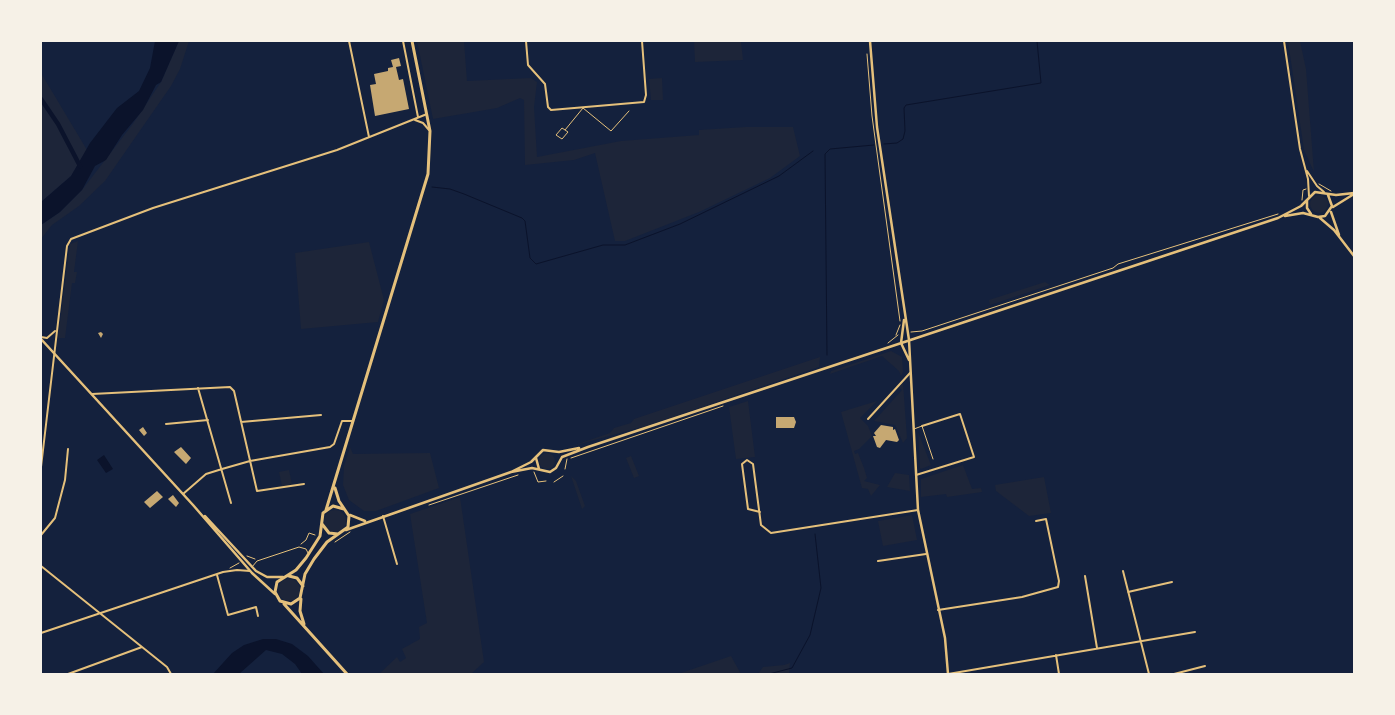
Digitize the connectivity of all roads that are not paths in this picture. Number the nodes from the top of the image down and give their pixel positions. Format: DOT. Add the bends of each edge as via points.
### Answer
graph roads {
  1 [pos="349,41"];
  2 [pos="402,41"];
  3 [pos="412,41"];
  4 [pos="526,41"];
  5 [pos="642,41"];
  6 [pos="870,41"];
  7 [pos="1284,41"];
  8 [pos="583,108"];
  9 [pos="629,111"];
  10 [pos="427,114"];
  11 [pos="418,118"];
  12 [pos="413,120"];
  13 [pos="565,130"];
  14 [pos="430,131"];
  15 [pos="369,138"];
  16 [pos="1304,166"];
  17 [pos="1326,193"];
  18 [pos="1354,193"];
  19 [pos="1308,198"];
  20 [pos="1332,209"];
  21 [pos="1311,215"];
  22 [pos="1318,217"];
  23 [pos="1278,218"];
  24 [pos="1341,239"];
  25 [pos="1354,256"];
  26 [pos="905,318"];
  27 [pos="56,329"];
  28 [pos="41,338"];
  29 [pos="909,340"];
  30 [pos="901,342"];
  31 [pos="53,352"];
  32 [pos="909,363"];
  33 [pos="910,372"];
  34 [pos="198,388"];
  35 [pos="91,394"];
  36 [pos="321,415"];
  37 [pos="208,420"];
  38 [pos="868,420"];
  39 [pos="352,421"];
  40 [pos="241,422"];
  41 [pos="166,424"];
  42 [pos="922,426"];
  43 [pos="914,429"];
  44 [pos="588,446"];
  45 [pos="68,449"];
  46 [pos="552,450"];
  47 [pos="536,457"];
  48 [pos="933,459"];
  49 [pos="250,461"];
  50 [pos="558,463"];
  51 [pos="41,467"];
  52 [pos="222,469"];
  53 [pos="539,470"];
  54 [pos="512,472"];
  55 [pos="916,475"];
  56 [pos="304,484"];
  57 [pos="335,484"];
  58 [pos="183,494"];
  59 [pos="231,503"];
  60 [pos="193,505"];
  61 [pos="344,509"];
  62 [pos="326,510"];
  63 [pos="918,510"];
  64 [pos="760,512"];
  65 [pos="348,513"];
  66 [pos="383,516"];
  67 [pos="321,521"];
  68 [pos="369,521"];
  69 [pos="1036,521"];
  70 [pos="346,530"];
  71 [pos="340,534"];
  72 [pos="41,535"];
  73 [pos="926,554"];
  74 [pos="308,556"];
  75 [pos="878,561"];
  76 [pos="397,564"];
  77 [pos="41,566"];
  78 [pos="252,567"];
  79 [pos="250,571"];
  80 [pos="1123,571"];
  81 [pos="216,574"];
  82 [pos="284,576"];
  83 [pos="1085,576"];
  84 [pos="1172,582"];
  85 [pos="303,589"];
  86 [pos="1128,592"];
  87 [pos="276,595"];
  88 [pos="302,595"];
  89 [pos="283,602"];
  90 [pos="938,610"];
  91 [pos="100,612"];
  92 [pos="258,616"];
  93 [pos="304,625"];
  94 [pos="1194,632"];
  95 [pos="41,633"];
  96 [pos="1140,640"];
  97 [pos="142,647"];
  98 [pos="1097,648"];
  99 [pos="1056,655"];
  100 [pos="1205,666"];
  101 [pos="68,674"];
  102 [pos="171,674"];
  103 [pos="347,674"];
  104 [pos="948,674"];
  105 [pos="1058,674"];
  106 [pos="1149,674"];
  107 [pos="1174,674"];
  1 -- 15 [label="street"];
  2 -- 11 [label="street"];
  3 -- 10 [label="main road"];
  4 -- 8 [label="street" via="528,65 545,84 548,108"];
  5 -- 8 [label="street" via="646,100"];
  6 -- 26 [label="street" via="877,127"];
  7 -- 16 [label="street"];
  8 -- 9 [label="lane" via="611,131"];
  8 -- 13 [label="lane"];
  10 -- 11 [label="street"];
  10 -- 14 [label="main road"];
  11 -- 12 [label="street"];
  12 -- 14 [label="street" via="423,123"];
  12 -- 15 [label="street"];
  13 -- 13 [label="lane" via="562,128 556,135 562,139 568,132"];
  14 -- 39 [label="main road" via="424,188"];
  15 -- 27 [label="street" via="76,236 67,246"];
  16 -- 17 [label="street" via="1316,185"];
  16 -- 19 [label="street"];
  17 -- 18 [label="street" via="1336,196"];
  17 -- 19 [label="street" via="1316,192"];
  17 -- 20 [label="street" via="1332,200"];
  18 -- 20 [label="street"];
  19 -- 21 [label="street" via="1307,207"];
  19 -- 23 [label="street" via="1299,208"];
  20 -- 22 [label="street" via="1326,216"];
  20 -- 24 [label="street"];
  21 -- 22 [label="street"];
  21 -- 23 [label="street"];
  22 -- 24 [label="street"];
  23 -- 29 [label="street"];
  24 -- 25 [label="street"];
  26 -- 29 [label="street"];
  26 -- 30 [label="street"];
  27 -- 28 [label="street" via="50,336"];
  27 -- 31 [label="street"];
  28 -- 31 [label="street"];
  29 -- 30 [label="street"];
  29 -- 32 [label="street"];
  30 -- 32 [label="street"];
  30 -- 44 [label="street"];
  31 -- 35 [label="street"];
  31 -- 51 [label="street"];
  32 -- 33 [label="street"];
  33 -- 38 [label="street"];
  33 -- 43 [label="street"];
  34 -- 35 [label="street"];
  34 -- 37 [label="street"];
  34 -- 40 [label="street" via="232,388"];
  35 -- 58 [label="street"];
  36 -- 40 [label="street"];
  37 -- 41 [label="street"];
  37 -- 52 [label="street"];
  39 -- 49 [label="street" via="342,421 332,446"];
  39 -- 57 [label="main road"];
  40 -- 49 [label="street"];
  42 -- 43 [label="lane"];
  42 -- 48 [label="lane"];
  42 -- 55 [label="street" via="960,414 974,457"];
  43 -- 55 [label="street"];
  44 -- 46 [label="street" via="560,452"];
  44 -- 50 [label="street" via="564,456"];
  45 -- 72 [label="street" via="65,480 55,516"];
  46 -- 47 [label="street" via="543,450"];
  46 -- 50 [label="street"];
  47 -- 53 [label="street"];
  47 -- 54 [label="street"];
  49 -- 52 [label="street"];
  49 -- 56 [label="street" via="257,491"];
  50 -- 53 [label="street" via="551,472"];
  52 -- 58 [label="street" via="206,474"];
  52 -- 59 [label="street"];
  53 -- 54 [label="street" via="530,468"];
  54 -- 66 [label="street"];
  55 -- 63 [label="street"];
  57 -- 61 [label="main road"];
  57 -- 62 [label="main road"];
  58 -- 60 [label="street"];
  60 -- 78 [label="street"];
  60 -- 79 [label="street"];
  61 -- 62 [label="main road" via="333,506"];
  61 -- 65 [label="main road"];
  62 -- 67 [label="main road"];
  63 -- 64 [label="street" via="771,533 762,525"];
  63 -- 73 [label="street"];
  64 -- 64 [label="street" via="753,464 747,460 742,464 748,508"];
  65 -- 68 [label="street"];
  65 -- 70 [label="main road" via="350,522"];
  66 -- 68 [label="street"];
  66 -- 76 [label="street"];
  67 -- 71 [label="main road" via="329,533"];
  67 -- 74 [label="main road" via="320,536"];
  68 -- 70 [label="street"];
  69 -- 90 [label="street" via="1046,519 1058,587 1022,597"];
  70 -- 71 [label="main road"];
  71 -- 85 [label="main road" via="327,542 314,559 305,574"];
  73 -- 75 [label="street"];
  73 -- 90 [label="street"];
  74 -- 78 [label="lane" via="306,549 299,547 257,562"];
  74 -- 82 [label="main road" via="296,570"];
  77 -- 91 [label="street"];
  78 -- 82 [label="street" via="267,577"];
  79 -- 81 [label="street"];
  79 -- 87 [label="street"];
  80 -- 86 [label="street"];
  81 -- 91 [label="street"];
  81 -- 92 [label="street" via="228,615 256,607"];
  82 -- 85 [label="main road" via="297,578"];
  82 -- 87 [label="main road" via="276,585"];
  83 -- 98 [label="street"];
  84 -- 86 [label="street"];
  85 -- 88 [label="main road"];
  86 -- 96 [label="street"];
  87 -- 89 [label="main road"];
  88 -- 89 [label="main road" via="294,603"];
  88 -- 93 [label="main road" via="300,611"];
  89 -- 93 [label="main road"];
  90 -- 104 [label="street"];
  91 -- 95 [label="street"];
  91 -- 97 [label="street"];
  93 -- 103 [label="main road"];
  94 -- 96 [label="street"];
  96 -- 98 [label="street"];
  96 -- 106 [label="street"];
  97 -- 101 [label="street"];
  97 -- 102 [label="street"];
  98 -- 99 [label="street"];
  99 -- 104 [label="street"];
  99 -- 105 [label="street"];
  100 -- 107 [label="street"];
}
